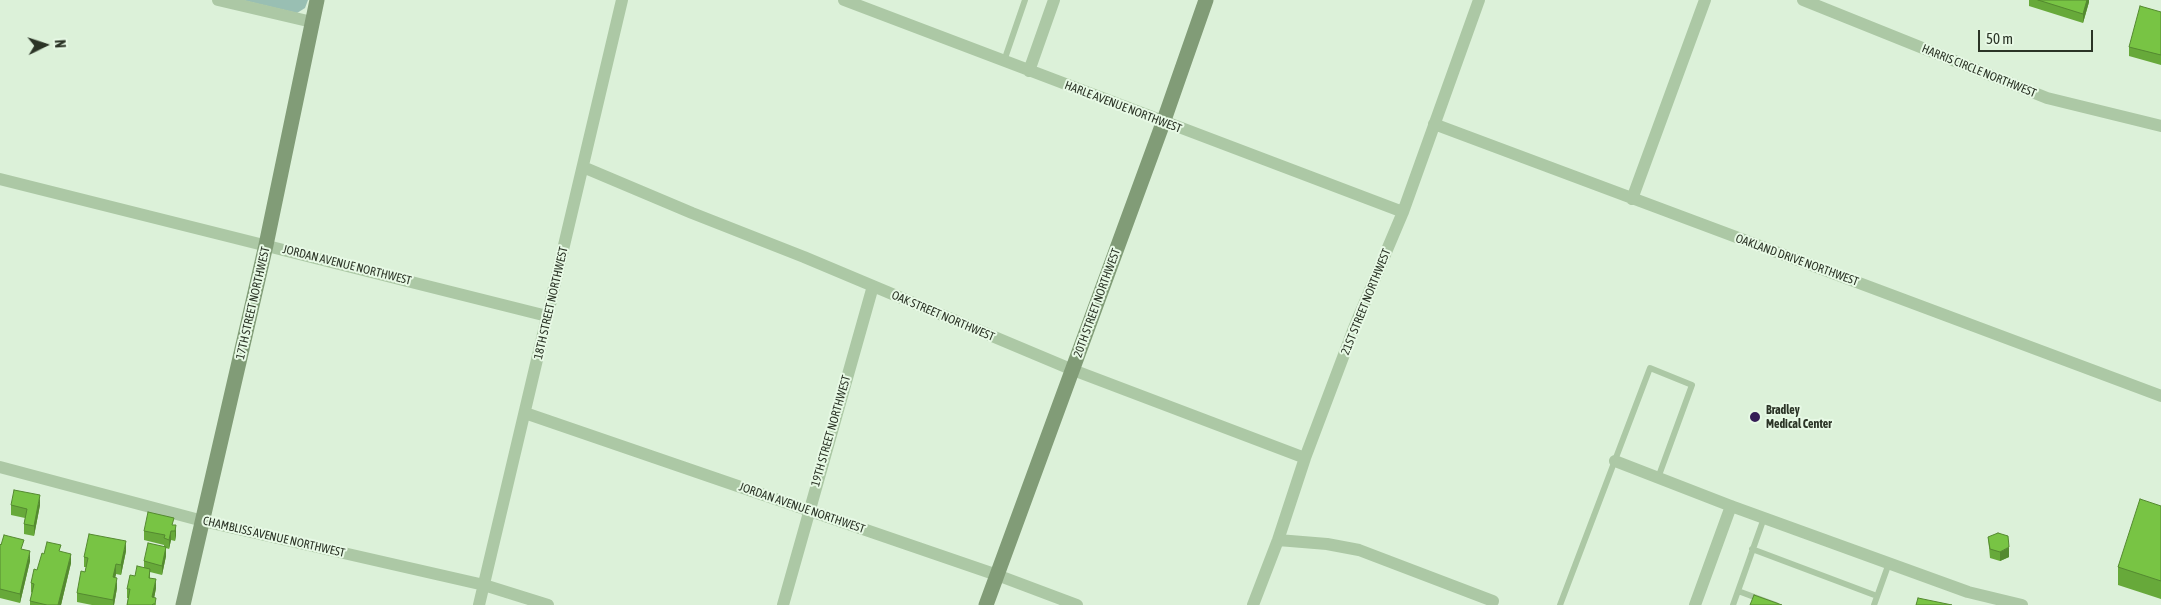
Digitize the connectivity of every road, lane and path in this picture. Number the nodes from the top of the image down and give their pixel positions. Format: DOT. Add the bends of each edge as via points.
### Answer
graph roads {
  1 [pos="218,0"];
  2 [pos="317,0"];
  3 [pos="622,0"];
  4 [pos="844,0"];
  5 [pos="1025,0"];
  6 [pos="1054,0"];
  7 [pos="1206,0"];
  8 [pos="1479,0"];
  9 [pos="1705,0"];
  10 [pos="1802,0"];
  11 [pos="312,22"];
  12 [pos="1004,61"];
  13 [pos="1029,71"];
  14 [pos="1163,123"];
  15 [pos="1434,124"];
  16 [pos="2161,126"];
  17 [pos="583,167"];
  18 [pos="0,179"];
  19 [pos="1632,199"];
  20 [pos="1403,212"];
  21 [pos="266,245"];
  22 [pos="872,286"];
  23 [pos="547,316"];
  24 [pos="1073,370"];
  25 [pos="2161,396"];
  26 [pos="525,413"];
  27 [pos="1305,458"];
  28 [pos="1615,461"];
  29 [pos="0,466"];
  30 [pos="1658,478"];
  31 [pos="1731,506"];
  32 [pos="809,510"];
  33 [pos="1764,518"];
  34 [pos="203,521"];
  35 [pos="1278,540"];
  36 [pos="1752,549"];
  37 [pos="1889,563"];
  38 [pos="997,575"];
  39 [pos="484,585"];
  40 [pos="1738,591"];
  41 [pos="1877,596"];
  42 [pos="1493,601"];
  43 [pos="183,605"];
  44 [pos="479,605"];
  45 [pos="548,605"];
  46 [pos="783,605"];
  47 [pos="986,605"];
  48 [pos="1077,605"];
  49 [pos="1253,605"];
  50 [pos="1560,605"];
  51 [pos="1695,605"];
  52 [pos="1733,605"];
  53 [pos="1776,605"];
  54 [pos="1874,605"];
  55 [pos="2022,605"];
  1 -- 11 [label="street"];
  2 -- 11 [label="street, 17TH STREET NORTHWEST"];
  3 -- 17 [label="street, 18TH STREET NORTHWEST"];
  4 -- 12 [label="street, HARLE AVENUE NORTHWEST"];
  5 -- 12 [label="lane"];
  6 -- 13 [label="street"];
  7 -- 14 [label="street, 20TH STREET NORTHWEST"];
  8 -- 15 [label="street, 21ST STREET NORTHWEST"];
  9 -- 19 [label="street"];
  10 -- 16 [label="street, HARRIS CIRCLE NORTHWEST" via="2048,98"];
  11 -- 21 [label="street, 17TH STREET NORTHWEST"];
  12 -- 13 [label="street, HARLE AVENUE NORTHWEST"];
  13 -- 14 [label="street, HARLE AVENUE NORTHWEST"];
  14 -- 20 [label="street, HARLE AVENUE NORTHWEST"];
  14 -- 24 [label="street, 20TH STREET NORTHWEST"];
  15 -- 19 [label="street, OAKLAND DRIVE NORTHWEST"];
  15 -- 20 [label="street, 21ST STREET NORTHWEST"];
  17 -- 22 [label="street, OAK STREET NORTHWEST"];
  17 -- 23 [label="street, 18TH STREET NORTHWEST"];
  18 -- 21 [label="street, JORDAN AVENUE NORTHWEST"];
  19 -- 25 [label="street, OAKLAND DRIVE NORTHWEST"];
  20 -- 27 [label="street, 21ST STREET NORTHWEST" via="1354,328"];
  21 -- 23 [label="street, JORDAN AVENUE NORTHWEST"];
  21 -- 34 [label="street, 17TH STREET NORTHWEST"];
  22 -- 24 [label="street, OAK STREET NORTHWEST"];
  22 -- 32 [label="street, 19TH STREET NORTHWEST"];
  23 -- 26 [label="street, 18TH STREET NORTHWEST"];
  24 -- 27 [label="street, OAK STREET NORTHWEST"];
  24 -- 38 [label="street, 20TH STREET NORTHWEST"];
  26 -- 32 [label="street, JORDAN AVENUE NORTHWEST"];
  26 -- 39 [label="street, 18TH STREET NORTHWEST"];
  27 -- 35 [label="street, 21ST STREET NORTHWEST"];
  28 -- 30 [label="street"];
  28 -- 30 [label="lane" via="1650,368 1692,385"];
  28 -- 50 [label="lane"];
  29 -- 34 [label="street, CHAMBLISS AVENUE NORTHWEST"];
  30 -- 31 [label="street"];
  31 -- 33 [label="street"];
  31 -- 51 [label="street"];
  32 -- 38 [label="street, JORDAN AVENUE NORTHWEST"];
  32 -- 46 [label="street, 19TH STREET NORTHWEST"];
  33 -- 36 [label="lane"];
  33 -- 37 [label="street"];
  34 -- 39 [label="street, CHAMBLISS AVENUE NORTHWEST"];
  34 -- 43 [label="street, 17TH STREET NORTHWEST"];
  35 -- 42 [label="street" via="1359,550"];
  35 -- 49 [label="street, 21ST STREET NORTHWEST"];
  36 -- 40 [label="lane"];
  36 -- 41 [label="lane"];
  37 -- 41 [label="lane"];
  37 -- 55 [label="street" via="1968,592"];
  38 -- 47 [label="street, 20TH STREET NORTHWEST"];
  38 -- 48 [label="street, JORDAN AVENUE NORTHWEST"];
  39 -- 44 [label="street, 18TH STREET NORTHWEST"];
  39 -- 45 [label="street, CHAMBLISS AVENUE NORTHWEST"];
  40 -- 52 [label="lane"];
  40 -- 53 [label="lane"];
  41 -- 54 [label="lane"];
}
